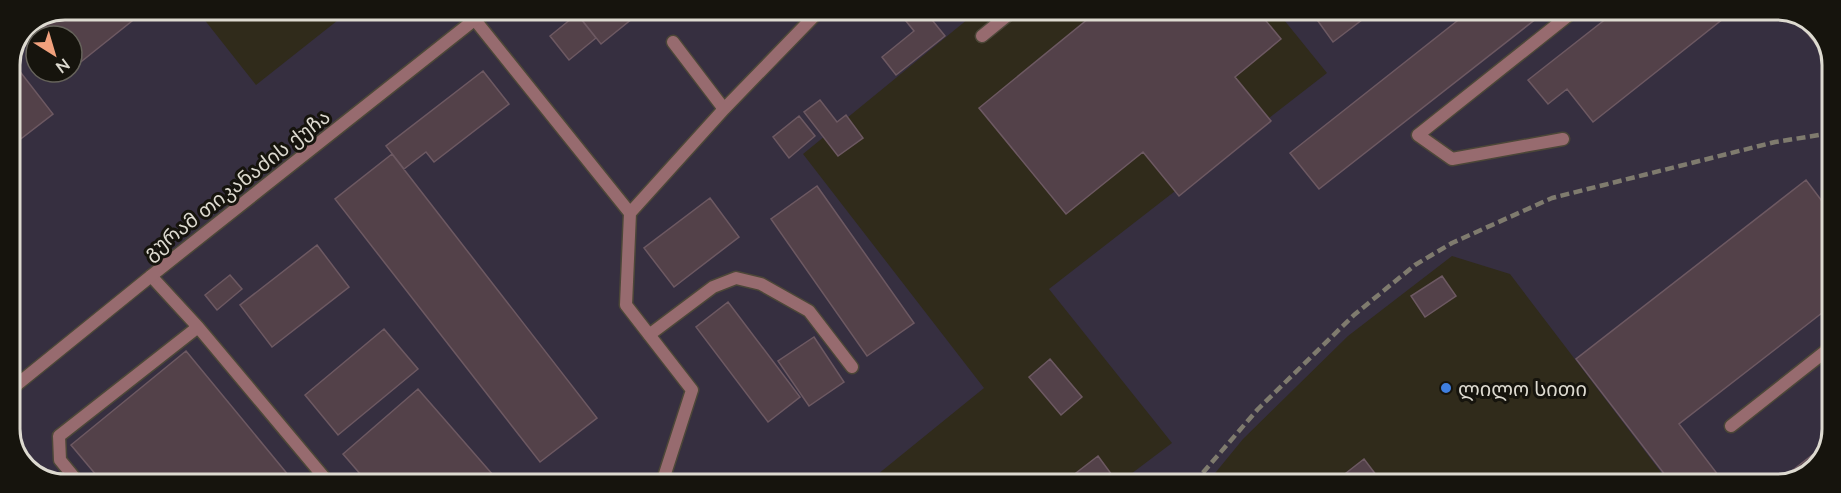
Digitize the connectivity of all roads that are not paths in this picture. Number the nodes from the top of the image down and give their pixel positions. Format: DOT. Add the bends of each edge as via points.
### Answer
graph roads {
  1 [pos="811,19"];
  2 [pos="1003,19"];
  3 [pos="1564,19"];
  4 [pos="475,20"];
  5 [pos="982,36"];
  6 [pos="673,42"];
  7 [pos="724,109"];
  8 [pos="1563,139"];
  9 [pos="630,213"];
  10 [pos="151,276"];
  11 [pos="198,327"];
  12 [pos="649,335"];
  13 [pos="1822,354"];
  14 [pos="852,367"];
  15 [pos="20,382"];
  16 [pos="1731,426"];
  17 [pos="71,474"];
  18 [pos="321,474"];
  19 [pos="665,474"];
  1 -- 7 [label="street"];
  2 -- 5 [label="street"];
  3 -- 8 [label="street" via="1418,135 1452,159"];
  4 -- 9 [label="street"];
  4 -- 10 [label="street, გურამ თიკანაძის ქუჩა"];
  6 -- 7 [label="street"];
  7 -- 9 [label="street"];
  9 -- 12 [label="street" via="626,305"];
  10 -- 11 [label="street"];
  10 -- 15 [label="street, გურამ თიკანაძის ქუჩა"];
  11 -- 17 [label="street" via="59,436 60,460"];
  11 -- 18 [label="street"];
  12 -- 14 [label="street" via="713,287 736,278 761,284 809,311"];
  12 -- 19 [label="street" via="692,390"];
  13 -- 16 [label="street"];
}
